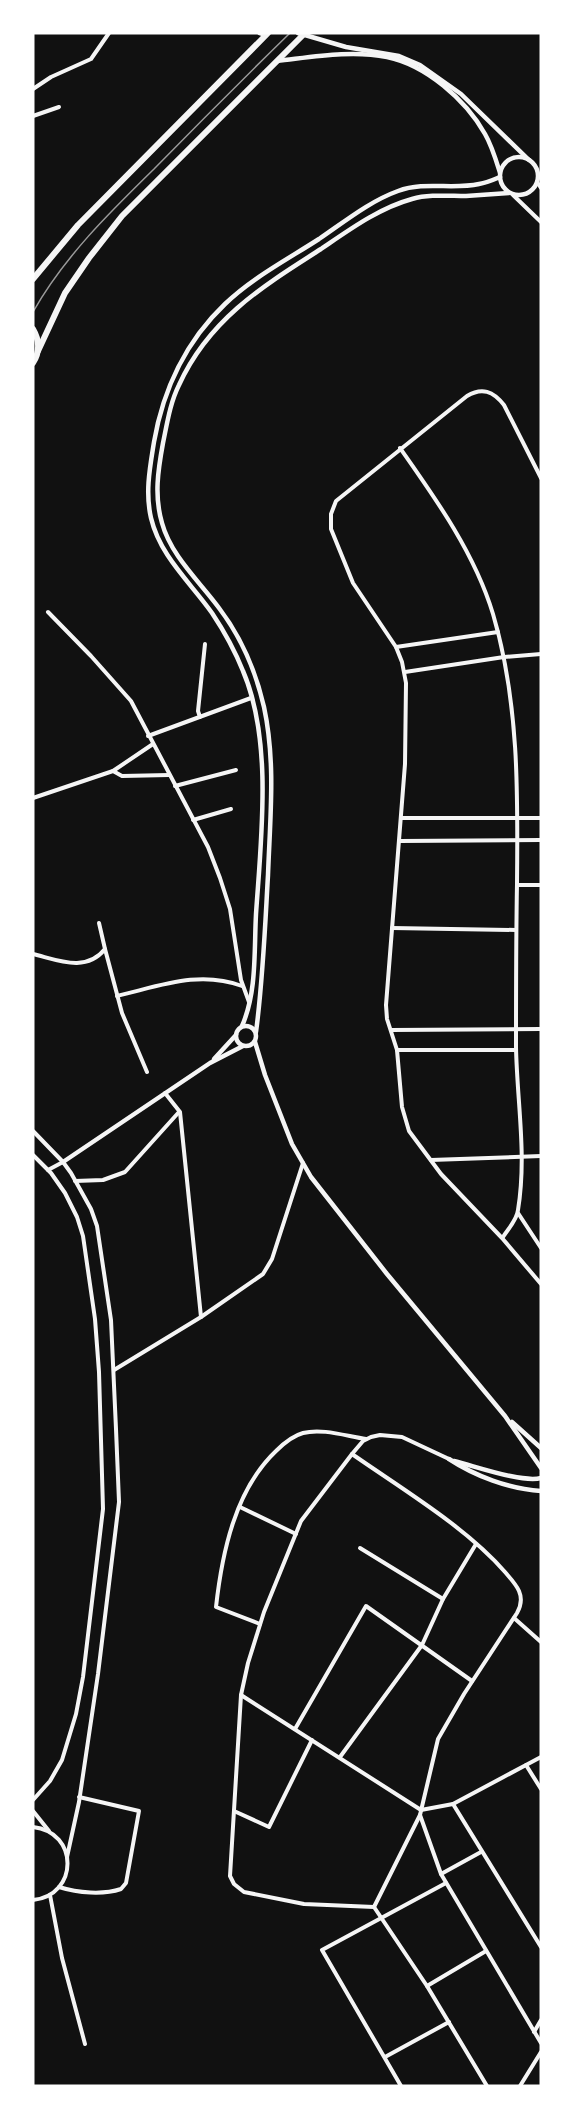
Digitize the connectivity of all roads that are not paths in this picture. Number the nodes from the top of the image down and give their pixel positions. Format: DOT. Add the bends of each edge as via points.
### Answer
graph roads {
  1 [pos="109,33"];
  2 [pos="302,33"];
  3 [pos="264,34"];
  4 [pos="277,61"];
  5 [pos="33,89"];
  6 [pos="60,107"];
  7 [pos="33,116"];
  8 [pos="531,161"];
  9 [pos="541,165"];
  10 [pos="500,175"];
  11 [pos="539,180"];
  12 [pos="541,188"];
  13 [pos="511,194"];
  14 [pos="541,222"];
  15 [pos="33,279"];
  16 [pos="33,329"];
  17 [pos="38,351"];
  18 [pos="33,363"];
  19 [pos="400,448"];
  20 [pos="541,478"];
  21 [pos="48,612"];
  22 [pos="498,632"];
  23 [pos="205,644"];
  24 [pos="396,647"];
  25 [pos="541,654"];
  26 [pos="504,657"];
  27 [pos="405,672"];
  28 [pos="255,677"];
  29 [pos="246,679"];
  30 [pos="251,698"];
  31 [pos="200,717"];
  32 [pos="148,736"];
  33 [pos="153,744"];
  34 [pos="236,770"];
  35 [pos="113,771"];
  36 [pos="169,775"];
  37 [pos="175,786"];
  38 [pos="33,798"];
  39 [pos="231,809"];
  40 [pos="401,818"];
  41 [pos="541,818"];
  42 [pos="518,819"];
  43 [pos="193,820"];
  44 [pos="517,840"];
  45 [pos="541,840"];
  46 [pos="400,841"];
  47 [pos="517,885"];
  48 [pos="541,885"];
  49 [pos="99,923"];
  50 [pos="392,928"];
  51 [pos="516,930"];
  52 [pos="105,949"];
  53 [pos="33,954"];
  54 [pos="243,986"];
  55 [pos="117,996"];
  56 [pos="249,1003"];
  57 [pos="242,1026"];
  58 [pos="541,1029"];
  59 [pos="391,1030"];
  60 [pos="517,1030"];
  61 [pos="256,1032"];
  62 [pos="236,1035"];
  63 [pos="255,1042"];
  64 [pos="243,1046"];
  65 [pos="397,1050"];
  66 [pos="516,1050"];
  67 [pos="210,1063"];
  68 [pos="147,1072"];
  69 [pos="165,1093"];
  70 [pos="180,1112"];
  71 [pos="33,1131"];
  72 [pos="33,1155"];
  73 [pos="541,1156"];
  74 [pos="523,1158"];
  75 [pos="431,1160"];
  76 [pos="63,1162"];
  77 [pos="303,1163"];
  78 [pos="48,1170"];
  79 [pos="75,1181"];
  80 [pos="518,1214"];
  81 [pos="502,1238"];
  82 [pos="541,1248"];
  83 [pos="541,1284"];
  84 [pos="201,1317"];
  85 [pos="114,1370"];
  86 [pos="505,1416"];
  87 [pos="366,1439"];
  88 [pos="541,1448"];
  89 [pos="352,1454"];
  90 [pos="449,1459"];
  91 [pos="541,1468"];
  92 [pos="541,1478"];
  93 [pos="541,1491"];
  94 [pos="240,1507"];
  95 [pos="296,1534"];
  96 [pos="476,1544"];
  97 [pos="360,1548"];
  98 [pos="444,1599"];
  99 [pos="514,1618"];
  100 [pos="260,1624"];
  101 [pos="541,1641"];
  102 [pos="422,1645"];
  103 [pos="472,1681"];
  104 [pos="241,1695"];
  105 [pos="295,1729"];
  106 [pos="312,1740"];
  107 [pos="340,1757"];
  108 [pos="541,1757"];
  109 [pos="525,1765"];
  110 [pos="541,1789"];
  111 [pos="80,1797"];
  112 [pos="33,1800"];
  113 [pos="453,1804"];
  114 [pos="33,1811"];
  115 [pos="234,1811"];
  116 [pos="420,1812"];
  117 [pos="33,1827"];
  118 [pos="49,1832"];
  119 [pos="481,1852"];
  120 [pos="67,1857"];
  121 [pos="441,1874"];
  122 [pos="446,1883"];
  123 [pos="59,1887"];
  124 [pos="50,1895"];
  125 [pos="33,1900"];
  126 [pos="374,1907"];
  127 [pos="382,1917"];
  128 [pos="541,1947"];
  129 [pos="486,1951"];
  130 [pos="427,1986"];
  131 [pos="541,2020"];
  132 [pos="449,2022"];
  133 [pos="534,2032"];
  134 [pos="541,2043"];
  135 [pos="85,2044"];
  136 [pos="541,2052"];
  137 [pos="385,2057"];
  138 [pos="401,2086"];
  139 [pos="486,2086"];
  140 [pos="520,2086"];
  1 -- 5 [label="street" via="91,59"];
  2 -- 4 [label="highway"];
  2 -- 8 [label="street" via="346,47 399,56 420,65 469,101"];
  3 -- 15 [label="highway" via="78,225"];
  4 -- 10 [label="street" via="352,54 410,64 447,90 472,115 487,136"];
  4 -- 17 [label="highway" via="122,216 65,293"];
  6 -- 7 [label="street"];
  8 -- 9 [label="street"];
  8 -- 10 [label="street" via="511,159"];
  8 -- 11 [label="street"];
  10 -- 13 [label="street" via="502,186"];
  10 -- 29 [label="street" via="478,184 428,185 385,196 225,303 187,349 176,370 162,405 154,441 148,488 151,517 166,554 215,619"];
  11 -- 12 [label="street"];
  11 -- 13 [label="street" via="527,194"];
  13 -- 14 [label="street"];
  13 -- 28 [label="street" via="416,198 374,216 234,309 196,353 178,386 157,483 162,526 186,567 230,624"];
  16 -- 17 [label="highway"];
  17 -- 18 [label="highway"];
  19 -- 20 [label="street" via="466,396 491,392 504,405"];
  19 -- 22 [label="street" via="466,553"];
  19 -- 24 [label="street" via="336,501 330,519 353,583"];
  21 -- 32 [label="street" via="130,701"];
  22 -- 24 [label="street"];
  22 -- 26 [label="street"];
  23 -- 31 [label="street"];
  24 -- 27 [label="street"];
  25 -- 26 [label="street"];
  26 -- 27 [label="street"];
  26 -- 42 [label="street" via="516,754"];
  27 -- 40 [label="street"];
  28 -- 29 [label="street"];
  28 -- 61 [label="street" via="268,728 272,768"];
  29 -- 30 [label="street"];
  30 -- 31 [label="street"];
  30 -- 56 [label="street" via="262,765"];
  31 -- 32 [label="street"];
  32 -- 33 [label="street"];
  33 -- 35 [label="street"];
  33 -- 36 [label="street"];
  34 -- 37 [label="street"];
  35 -- 36 [label="street" via="122,776"];
  35 -- 38 [label="street"];
  36 -- 37 [label="street"];
  37 -- 43 [label="street"];
  39 -- 43 [label="street"];
  40 -- 42 [label="street"];
  40 -- 46 [label="street"];
  41 -- 42 [label="street"];
  42 -- 44 [label="street"];
  43 -- 54 [label="street" via="225,893"];
  44 -- 45 [label="street"];
  44 -- 46 [label="street"];
  44 -- 47 [label="street"];
  46 -- 50 [label="street"];
  47 -- 48 [label="street"];
  47 -- 51 [label="street"];
  49 -- 52 [label="street"];
  50 -- 51 [label="street"];
  50 -- 59 [label="street" via="386,1005"];
  51 -- 60 [label="street"];
  52 -- 53 [label="street" via="93,960 76,964"];
  52 -- 55 [label="street"];
  54 -- 55 [label="street" via="223,979 201,978"];
  54 -- 56 [label="street"];
  55 -- 68 [label="street"];
  56 -- 57 [label="street"];
  57 -- 61 [label="street" via="252,1027"];
  57 -- 62 [label="street"];
  58 -- 60 [label="street"];
  59 -- 60 [label="street"];
  59 -- 65 [label="street"];
  60 -- 66 [label="street"];
  61 -- 63 [label="street"];
  62 -- 64 [label="street"];
  62 -- 67 [label="street"];
  63 -- 64 [label="street"];
  63 -- 77 [label="street" via="274,1101"];
  64 -- 67 [label="street"];
  65 -- 66 [label="street"];
  65 -- 75 [label="street" via="406,1122"];
  66 -- 74 [label="street"];
  67 -- 69 [label="street"];
  69 -- 70 [label="street"];
  69 -- 76 [label="street"];
  70 -- 79 [label="street" via="125,1172 103,1180"];
  70 -- 84 [label="street"];
  71 -- 76 [label="street"];
  72 -- 78 [label="street"];
  73 -- 74 [label="street"];
  74 -- 75 [label="street"];
  74 -- 80 [label="street"];
  75 -- 81 [label="street"];
  76 -- 78 [label="street"];
  76 -- 79 [label="street"];
  77 -- 84 [label="street" via="266,1269 255,1282"];
  77 -- 86 [label="street" via="337,1212"];
  78 -- 112 [label="street" via="71,1202 83,1236 95,1319 103,1509 76,1714 62,1760"];
  79 -- 85 [label="street" via="98,1235 110,1309"];
  80 -- 81 [label="street"];
  80 -- 82 [label="street"];
  81 -- 83 [label="street"];
  84 -- 85 [label="street"];
  85 -- 111 [label="street" via="119,1502"];
  86 -- 88 [label="street"];
  86 -- 91 [label="street"];
  87 -- 89 [label="street"];
  87 -- 90 [label="street" via="380,1434 402,1437"];
  87 -- 94 [label="street" via="319,1431 291,1438 260,1469"];
  89 -- 95 [label="street" via="301,1521"];
  89 -- 96 [label="street"];
  90 -- 92 [label="street" via="520,1477"];
  90 -- 93 [label="street" via="477,1474"];
  94 -- 95 [label="street"];
  94 -- 100 [label="street" via="225,1553 216,1607"];
  95 -- 100 [label="street"];
  96 -- 98 [label="street"];
  96 -- 99 [label="street" via="519,1590 521,1604"];
  97 -- 98 [label="street"];
  98 -- 102 [label="street"];
  99 -- 101 [label="street"];
  99 -- 103 [label="street"];
  100 -- 104 [label="street"];
  102 -- 103 [label="street"];
  102 -- 105 [label="street" via="366,1606"];
  102 -- 107 [label="street"];
  103 -- 116 [label="street" via="438,1739"];
  104 -- 105 [label="street"];
  104 -- 115 [label="street"];
  105 -- 106 [label="street"];
  106 -- 107 [label="street"];
  106 -- 115 [label="street" via="269,1827"];
  107 -- 116 [label="street"];
  108 -- 109 [label="street"];
  109 -- 110 [label="street"];
  109 -- 113 [label="street"];
  111 -- 120 [label="street"];
  111 -- 123 [label="street" via="139,1811 126,1883 119,1890 108,1892"];
  113 -- 116 [label="street"];
  113 -- 119 [label="street"];
  114 -- 118 [label="street"];
  115 -- 126 [label="street" via="230,1872 240,1890 304,1904"];
  116 -- 121 [label="street"];
  116 -- 126 [label="street"];
  117 -- 118 [label="street"];
  118 -- 120 [label="street" via="59,1840"];
  119 -- 121 [label="street"];
  119 -- 128 [label="street"];
  120 -- 123 [label="street" via="66,1876"];
  121 -- 122 [label="street"];
  122 -- 127 [label="street"];
  122 -- 129 [label="street"];
  123 -- 124 [label="street"];
  124 -- 125 [label="street"];
  124 -- 135 [label="street"];
  126 -- 127 [label="street"];
  127 -- 130 [label="street"];
  127 -- 137 [label="street" via="322,1950"];
  129 -- 130 [label="street"];
  129 -- 133 [label="street"];
  130 -- 132 [label="street"];
  131 -- 133 [label="street"];
  132 -- 137 [label="street"];
  132 -- 139 [label="street"];
  133 -- 134 [label="street"];
  136 -- 140 [label="street"];
  137 -- 138 [label="street"];
}
